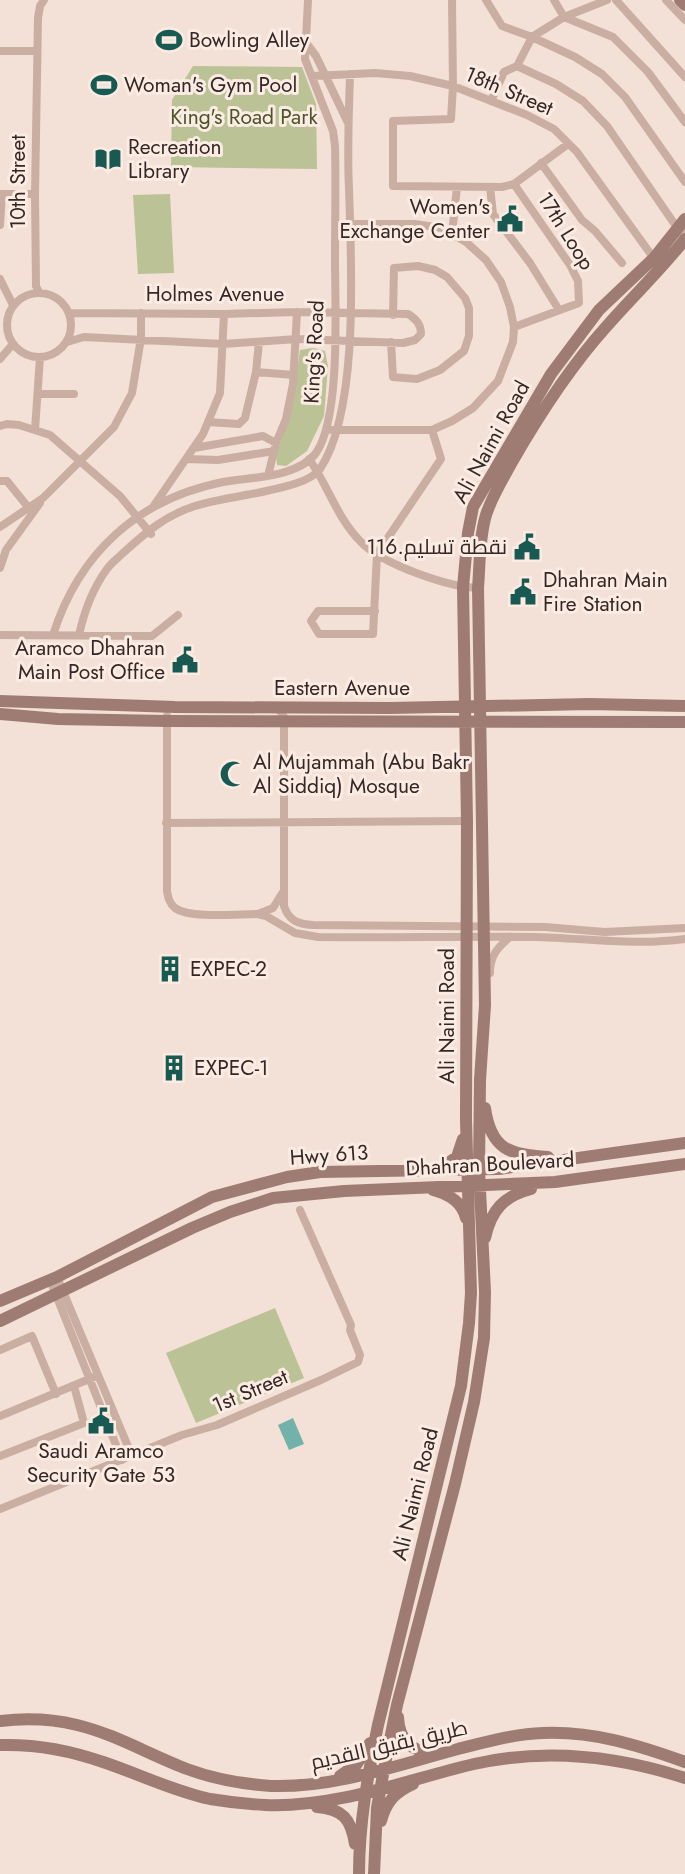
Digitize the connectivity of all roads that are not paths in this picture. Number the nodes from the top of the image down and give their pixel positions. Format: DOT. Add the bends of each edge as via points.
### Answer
graph roads {
  1 [pos="44,0"];
  2 [pos="308,0"];
  3 [pos="452,0"];
  4 [pos="486,0"];
  5 [pos="554,0"];
  6 [pos="608,0"];
  7 [pos="616,0"];
  8 [pos="666,0"];
  9 [pos="681,0"];
  10 [pos="685,5"];
  11 [pos="564,17"];
  12 [pos="685,20"];
  13 [pos="532,37"];
  14 [pos="307,44"];
  15 [pos="37,51"];
  16 [pos="0,52"];
  17 [pos="517,66"];
  18 [pos="350,74"];
  19 [pos="325,75"];
  20 [pos="312,76"];
  21 [pos="685,76"];
  22 [pos="453,86"];
  23 [pos="491,101"];
  24 [pos="685,122"];
  25 [pos="349,125"];
  26 [pos="568,144"];
  27 [pos="542,163"];
  28 [pos="685,182"];
  29 [pos="514,184"];
  30 [pos="457,187"];
  31 [pos="490,187"];
  32 [pos="1,194"];
  33 [pos="35,194"];
  34 [pos="335,224"];
  35 [pos="351,224"];
  36 [pos="0,225"];
  37 [pos="683,230"];
  38 [pos="452,234"];
  39 [pos="622,263"];
  40 [pos="658,263"];
  41 [pos="0,279"];
  42 [pos="39,292"];
  43 [pos="13,305"];
  44 [pos="559,310"];
  45 [pos="297,312"];
  46 [pos="70,313"];
  47 [pos="141,313"];
  48 [pos="335,313"];
  49 [pos="224,314"];
  50 [pos="350,314"];
  51 [pos="393,315"];
  52 [pos="3,324"];
  53 [pos="513,327"];
  54 [pos="141,338"];
  55 [pos="297,339"];
  56 [pos="335,341"];
  57 [pos="349,341"];
  58 [pos="67,342"];
  59 [pos="259,342"];
  60 [pos="391,342"];
  61 [pos="13,344"];
  62 [pos="223,344"];
  63 [pos="40,357"];
  64 [pos="0,359"];
  65 [pos="256,372"];
  66 [pos="294,375"];
  67 [pos="38,394"];
  68 [pos="74,394"];
  69 [pos="0,415"];
  70 [pos="208,422"];
  71 [pos="3,425"];
  72 [pos="35,430"];
  73 [pos="326,430"];
  74 [pos="337,430"];
  75 [pos="432,430"];
  76 [pos="204,434"];
  77 [pos="209,445"];
  78 [pos="275,447"];
  79 [pos="194,448"];
  80 [pos="186,459"];
  81 [pos="309,459"];
  82 [pos="212,460"];
  83 [pos="79,462"];
  84 [pos="318,472"];
  85 [pos="268,476"];
  86 [pos="0,481"];
  87 [pos="152,509"];
  88 [pos="31,510"];
  89 [pos="137,517"];
  90 [pos="0,527"];
  91 [pos="150,532"];
  92 [pos="3,546"];
  93 [pos="377,554"];
  94 [pos="0,568"];
  95 [pos="464,587"];
  96 [pos="478,588"];
  97 [pos="375,611"];
  98 [pos="178,615"];
  99 [pos="0,634"];
  100 [pos="53,635"];
  101 [pos="79,635"];
  102 [pos="0,701"];
  103 [pos="466,706"];
  104 [pos="479,706"];
  105 [pos="685,706"];
  106 [pos="175,707"];
  107 [pos="274,708"];
  108 [pos="0,714"];
  109 [pos="166,721"];
  110 [pos="284,721"];
  111 [pos="466,722"];
  112 [pos="479,722"];
  113 [pos="685,724"];
  114 [pos="467,821"];
  115 [pos="284,822"];
  116 [pos="166,823"];
  117 [pos="285,888"];
  118 [pos="257,914"];
  119 [pos="685,928"];
  120 [pos="466,932"];
  121 [pos="483,932"];
  122 [pos="510,937"];
  123 [pos="685,939"];
  124 [pos="484,1005"];
  125 [pos="480,1080"];
  126 [pos="466,1120"];
  127 [pos="685,1143"];
  128 [pos="576,1158"];
  129 [pos="685,1164"];
  130 [pos="473,1169"];
  131 [pos="438,1170"];
  132 [pos="555,1182"];
  133 [pos="473,1186"];
  134 [pos="421,1187"];
  135 [pos="300,1210"];
  136 [pos="469,1231"];
  137 [pos="482,1250"];
  138 [pos="53,1279"];
  139 [pos="60,1293"];
  140 [pos="0,1300"];
  141 [pos="0,1321"];
  142 [pos="0,1350"];
  143 [pos="99,1375"];
  144 [pos="90,1379"];
  145 [pos="74,1386"];
  146 [pos="56,1394"];
  147 [pos="0,1416"];
  148 [pos="0,1456"];
  149 [pos="132,1456"];
  150 [pos="122,1460"];
  151 [pos="0,1509"];
  152 [pos="397,1705"];
  153 [pos="0,1721"];
  154 [pos="378,1725"];
  155 [pos="0,1745"];
  156 [pos="443,1753"];
  157 [pos="685,1762"];
  158 [pos="384,1769"];
  159 [pos="368,1772"];
  160 [pos="435,1775"];
  161 [pos="685,1778"];
  162 [pos="330,1782"];
  163 [pos="380,1788"];
  164 [pos="365,1792"];
  165 [pos="295,1805"];
  166 [pos="374,1848"];
  167 [pos="359,1870"];
  168 [pos="374,1874"];
  1 -- 15 [label="street, 10th Street" via="38,18"];
  2 -- 14 [label="street"];
  3 -- 22 [label="street"];
  4 -- 13 [label="street" via="502,26"];
  5 -- 11 [label="street"];
  6 -- 11 [label="street"];
  7 -- 21 [label="street"];
  8 -- 12 [label="street"];
  9 -- 10 [label="main road"];
  11 -- 13 [label="street"];
  11 -- 24 [label="street" via="613,38 648,72"];
  13 -- 17 [label="street"];
  13 -- 28 [label="street" via="602,74 625,97"];
  14 -- 19 [label="street, King's Road"];
  14 -- 20 [label="street, King's Road" via="305,59"];
  15 -- 16 [label="street"];
  15 -- 33 [label="street, 10th Street"];
  17 -- 23 [label="street" via="504,72"];
  17 -- 37 [label="street" via="583,101 607,126"];
  18 -- 19 [label="street, 18th Street"];
  18 -- 22 [label="street, 18th Street" via="410,76"];
  18 -- 25 [label="street, King's Road"];
  19 -- 20 [label="street, 18th Street"];
  19 -- 25 [label="street, King's Road"];
  20 -- 34 [label="street, King's Road" via="333,131"];
  22 -- 23 [label="street, 18th Street"];
  22 -- 30 [label="street" via="451,119 393,121 393,186"];
  23 -- 26 [label="street, 18th Street" via="554,129"];
  25 -- 35 [label="street, King's Road"];
  26 -- 27 [label="street"];
  26 -- 40 [label="street, 18th Street"];
  27 -- 29 [label="street"];
  27 -- 39 [label="street" via="582,220"];
  29 -- 31 [label="street"];
  29 -- 44 [label="street, 17th Loop" via="578,281 579,303"];
  30 -- 31 [label="street"];
  30 -- 38 [label="street"];
  31 -- 44 [label="street" via="493,214"];
  32 -- 33 [label="street"];
  32 -- 36 [label="street"];
  33 -- 42 [label="street, 10th Street"];
  34 -- 35 [label="street"];
  34 -- 48 [label="street, King's Road"];
  35 -- 38 [label="street" via="415,224 442,228"];
  35 -- 50 [label="street, King's Road"];
  37 -- 40 [label="main road, Ali Naimi Road"];
  38 -- 53 [label="street" via="486,260 501,282"];
  40 -- 95 [label="main road, Ali Naimi Road" via="599,310 551,374 473,507 465,549"];
  40 -- 96 [label="main road, Ali Naimi Road" via="557,390 496,490 482,533"];
  41 -- 43 [label="street"];
  42 -- 43 [label="street"];
  42 -- 46 [label="street" via="59,298"];
  43 -- 52 [label="street"];
  44 -- 53 [label="street, 17th Loop"];
  45 -- 48 [label="street, Holmes Avenue"];
  45 -- 49 [label="street, Holmes Avenue"];
  45 -- 55 [label="street"];
  46 -- 47 [label="street, Holmes Avenue"];
  46 -- 58 [label="street" via="72,330"];
  47 -- 49 [label="street, Holmes Avenue"];
  47 -- 54 [label="street"];
  48 -- 50 [label="street, Holmes Avenue"];
  48 -- 56 [label="street, King's Road"];
  49 -- 62 [label="street"];
  50 -- 51 [label="street, Holmes Avenue"];
  50 -- 57 [label="street, King's Road"];
  51 -- 60 [label="street, Holmes Avenue" via="408,314 416,319 421,334 415,340"];
  51 -- 60 [label="street" via="394,268 418,266 435,270 447,277 465,298 470,336 457,358 441,370 417,379 393,377"];
  52 -- 61 [label="street"];
  53 -- 75 [label="street" via="513,342 498,381 473,408"];
  54 -- 58 [label="street, Holmes Avenue" via="84,337"];
  54 -- 62 [label="street, Holmes Avenue"];
  54 -- 83 [label="street" via="132,393 114,427"];
  55 -- 56 [label="street, Holmes Avenue"];
  55 -- 59 [label="street, Holmes Avenue"];
  55 -- 66 [label="street"];
  56 -- 57 [label="street, Holmes Avenue"];
  56 -- 73 [label="street, King's Road"];
  57 -- 60 [label="street, Holmes Avenue"];
  57 -- 74 [label="street, King's Road"];
  58 -- 63 [label="street" via="54,353"];
  59 -- 62 [label="street, Holmes Avenue"];
  59 -- 65 [label="street"];
  61 -- 63 [label="street"];
  61 -- 64 [label="street"];
  62 -- 70 [label="street" via="220,393"];
  63 -- 67 [label="street"];
  65 -- 66 [label="street"];
  65 -- 70 [label="street" via="245,418 239,424"];
  66 -- 78 [label="street" via="286,419"];
  67 -- 68 [label="street"];
  67 -- 72 [label="street"];
  69 -- 71 [label="street"];
  70 -- 76 [label="street"];
  71 -- 72 [label="street"];
  72 -- 83 [label="street" via="50,435"];
  73 -- 74 [label="street"];
  73 -- 81 [label="street, King's Road" via="316,453"];
  74 -- 75 [label="street"];
  74 -- 84 [label="street, King's Road"];
  75 -- 93 [label="street" via="441,459"];
  76 -- 77 [label="street"];
  76 -- 79 [label="street"];
  77 -- 78 [label="street" via="262,436"];
  77 -- 79 [label="street"];
  77 -- 82 [label="street"];
  78 -- 82 [label="street"];
  78 -- 85 [label="street"];
  79 -- 80 [label="street"];
  80 -- 82 [label="street"];
  80 -- 87 [label="street"];
  81 -- 84 [label="street"];
  81 -- 85 [label="street" via="300,467"];
  83 -- 88 [label="street"];
  83 -- 89 [label="street" via="120,496"];
  84 -- 91 [label="street" via="300,482 194,506 169,517"];
  84 -- 93 [label="street" via="341,516 360,542"];
  85 -- 87 [label="street" via="194,489"];
  86 -- 88 [label="street" via="7,482"];
  87 -- 89 [label="street"];
  88 -- 90 [label="street"];
  88 -- 92 [label="street"];
  89 -- 91 [label="street"];
  89 -- 100 [label="street" via="115,534 76,580"];
  91 -- 101 [label="street" via="107,568 89,602"];
  92 -- 94 [label="street"];
  93 -- 95 [label="street"];
  93 -- 97 [label="street"];
  95 -- 96 [label="street"];
  95 -- 103 [label="main road, Ali Naimi Road"];
  96 -- 104 [label="main road, Ali Naimi Road"];
  97 -- 97 [label="street" via="373,634 319,634 311,621 318,611"];
  98 -- 101 [label="street" via="152,636"];
  99 -- 100 [label="street"];
  100 -- 101 [label="street"];
  102 -- 106 [label="main road, Eastern Avenue"];
  103 -- 104 [label="main road, Eastern Avenue"];
  103 -- 107 [label="main road, Eastern Avenue"];
  103 -- 111 [label="main road, Ali Naimi Road"];
  104 -- 105 [label="main road, Eastern Avenue"];
  104 -- 112 [label="main road, Ali Naimi Road"];
  106 -- 107 [label="main road, Eastern Avenue"];
  106 -- 109 [label="street"];
  107 -- 110 [label="street" via="283,713"];
  108 -- 109 [label="main road, Eastern Avenue"];
  109 -- 110 [label="main road, Eastern Avenue"];
  109 -- 116 [label="street"];
  110 -- 111 [label="main road, Eastern Avenue"];
  110 -- 115 [label="street"];
  111 -- 112 [label="main road, Eastern Avenue"];
  111 -- 114 [label="main road, Ali Naimi Road"];
  112 -- 113 [label="main road, Eastern Avenue"];
  112 -- 121 [label="main road, Ali Naimi Road"];
  114 -- 115 [label="street"];
  114 -- 120 [label="main road, Ali Naimi Road"];
  115 -- 116 [label="street"];
  115 -- 117 [label="street"];
  116 -- 118 [label="street" via="167,891 174,907 193,914"];
  117 -- 118 [label="street" via="273,908"];
  117 -- 120 [label="street" via="284,906 299,924"];
  118 -- 120 [label="street" via="306,936"];
  119 -- 121 [label="street" via="605,932 545,927"];
  120 -- 121 [label="street"];
  120 -- 126 [label="main road, Ali Naimi Road"];
  121 -- 122 [label="street"];
  121 -- 124 [label="main road, Ali Naimi Road"];
  122 -- 123 [label="street" via="591,941"];
  122 -- 124 [label="street" via="496,949 490,962 490,989"];
  124 -- 125 [label="main road, Ali Naimi Road"];
  125 -- 128 [label="main road" via="486,1119 501,1145 519,1155"];
  125 -- 130 [label="main road, Ali Naimi Road"];
  126 -- 130 [label="main road, Ali Naimi Road"];
  126 -- 131 [label="main road" via="457,1157"];
  127 -- 128 [label="main road, Hwy 613"];
  128 -- 130 [label="main road, Hwy 613"];
  129 -- 132 [label="main road, Dhahran Boulevard"];
  130 -- 131 [label="main road, Hwy 613"];
  130 -- 133 [label="main road, Ali Naimi Road"];
  131 -- 138 [label="main road, Hwy 613" via="320,1172 252,1185 212,1197"];
  132 -- 133 [label="main road, Dhahran Boulevard"];
  132 -- 137 [label="main road" via="505,1200 487,1225"];
  133 -- 134 [label="main road, Dhahran Boulevard"];
  133 -- 136 [label="main road, Ali Naimi Road"];
  133 -- 137 [label="main road, Ali Naimi Road"];
  134 -- 136 [label="main road" via="456,1201 465,1212"];
  134 -- 139 [label="main road, Dhahran Boulevard" via="273,1198 192,1228"];
  135 -- 149 [label="street, 1st Street" via="351,1325 360,1355 358,1362 226,1422"];
  136 -- 154 [label="main road, Ali Naimi Road" via="469,1323 460,1386"];
  137 -- 152 [label="main road, Ali Naimi Road" via="484,1338 474,1402"];
  138 -- 139 [label="street"];
  138 -- 140 [label="main road, Hwy 613"];
  139 -- 141 [label="main road, Dhahran Boulevard"];
  139 -- 143 [label="street"];
  139 -- 144 [label="street"];
  142 -- 146 [label="street" via="32,1336"];
  143 -- 144 [label="street"];
  143 -- 149 [label="street"];
  144 -- 145 [label="street"];
  144 -- 150 [label="street"];
  145 -- 146 [label="street"];
  145 -- 148 [label="street" via="84,1423"];
  146 -- 147 [label="street"];
  149 -- 150 [label="street, 1st Street"];
  150 -- 151 [label="street, 1st Street"];
  152 -- 156 [label="main road" via="398,1727 405,1742 424,1753"];
  152 -- 158 [label="main road, Ali Naimi Road"];
  153 -- 162 [label="main road, طريق بقيق القديم" via="37,1719 78,1725 225,1780 271,1786"];
  154 -- 159 [label="main road, Ali Naimi Road"];
  154 -- 162 [label="main road" via="356,1765"];
  155 -- 165 [label="main road, طريق بقيق القديم" via="63,1750 210,1798"];
  156 -- 157 [label="main road, طريق بقيق القديم" via="516,1736 566,1733 621,1740"];
  156 -- 158 [label="main road, طريق بقيق القديم"];
  158 -- 159 [label="main road, طريق بقيق القديم"];
  158 -- 163 [label="main road, Ali Naimi Road"];
  159 -- 162 [label="main road, طريق بقيق القديم"];
  159 -- 164 [label="main road, Ali Naimi Road"];
  160 -- 161 [label="main road, طريق بقيق القديم" via="507,1758 568,1755 628,1762"];
  160 -- 163 [label="main road, طريق بقيق القديم"];
  160 -- 166 [label="main road" via="399,1791 388,1802"];
  163 -- 164 [label="main road, طريق بقيق القديم"];
  163 -- 166 [label="main road, Ali Naimi Road"];
  164 -- 165 [label="main road, طريق بقيق القديم"];
  164 -- 167 [label="main road, Ali Naimi Road"];
  165 -- 167 [label="main road" via="329,1808 346,1818 353,1830"];
  166 -- 168 [label="main road, Ali Naimi Road"];
}
